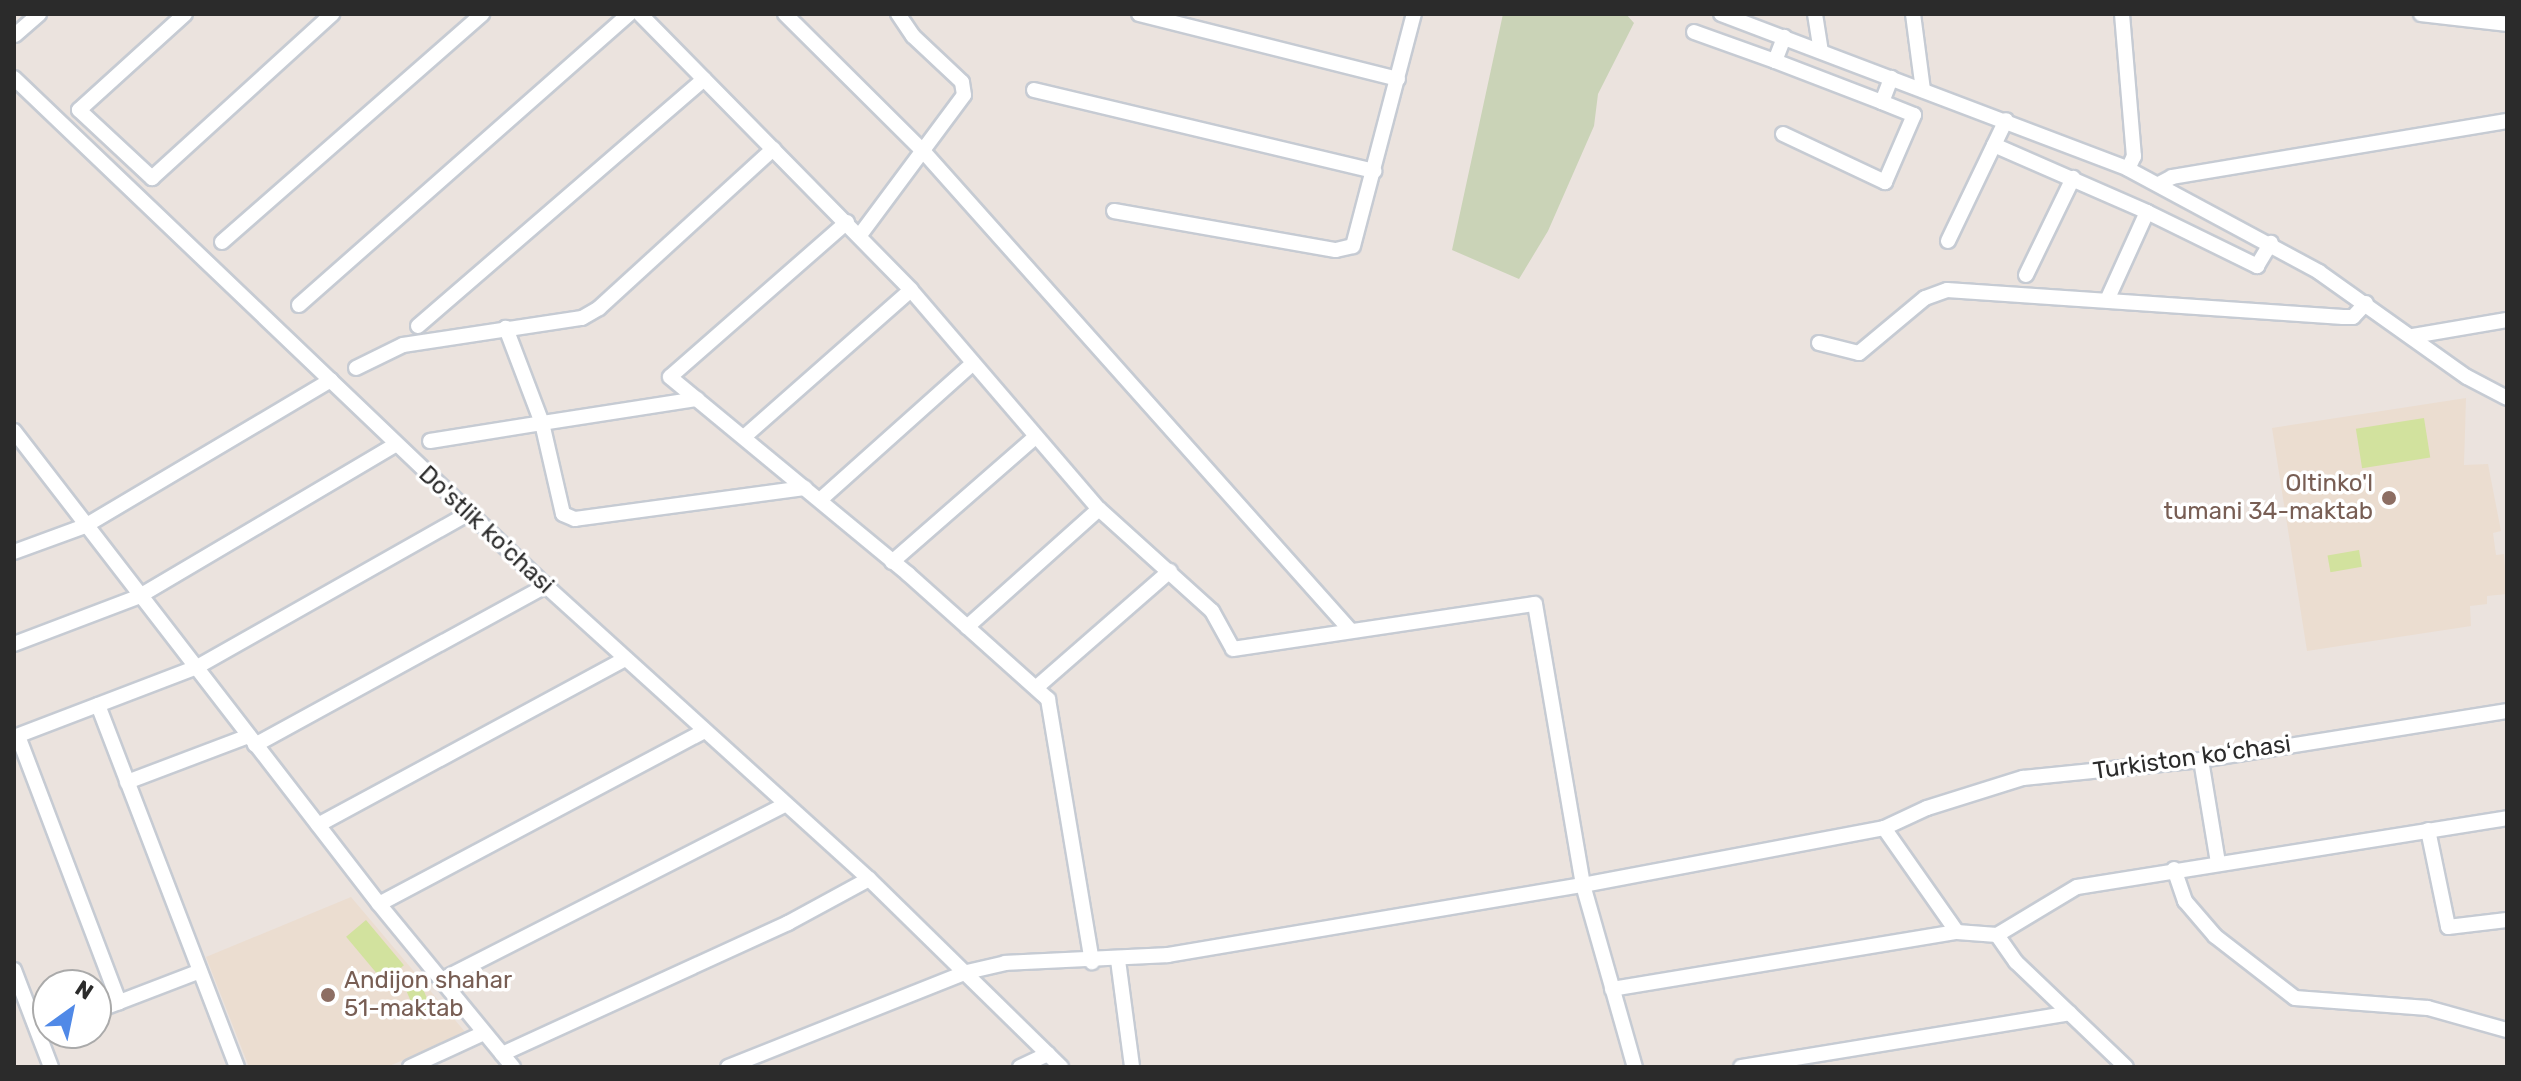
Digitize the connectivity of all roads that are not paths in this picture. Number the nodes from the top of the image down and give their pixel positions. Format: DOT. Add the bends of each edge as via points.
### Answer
graph roads {
  1 [pos="39,14"];
  2 [pos="185,14"];
  3 [pos="332,14"];
  4 [pos="482,14"];
  5 [pos="629,14"];
  6 [pos="640,14"];
  7 [pos="785,14"];
  8 [pos="898,14"];
  9 [pos="1139,14"];
  10 [pos="1414,14"];
  11 [pos="1721,14"];
  12 [pos="1815,14"];
  13 [pos="1913,14"];
  14 [pos="2122,14"];
  15 [pos="2421,14"];
  16 [pos="2507,24"];
  17 [pos="1694,32"];
  18 [pos="15,35"];
  19 [pos="1784,37"];
  20 [pos="1821,51"];
  21 [pos="1775,61"];
  22 [pos="14,78"];
  23 [pos="1891,78"];
  24 [pos="704,79"];
  25 [pos="1398,79"];
  26 [pos="1034,90"];
  27 [pos="1923,90"];
  28 [pos="1882,102"];
  29 [pos="2006,120"];
  30 [pos="2507,121"];
  31 [pos="1783,134"];
  32 [pos="1994,145"];
  33 [pos="773,149"];
  34 [pos="923,151"];
  35 [pos="2128,169"];
  36 [pos="1374,171"];
  37 [pos="152,178"];
  38 [pos="2073,178"];
  39 [pos="2159,184"];
  40 [pos="135,193"];
  41 [pos="1114,211"];
  42 [pos="2147,212"];
  43 [pos="847,222"];
  44 [pos="860,235"];
  45 [pos="1948,241"];
  46 [pos="222,242"];
  47 [pos="2271,243"];
  48 [pos="2026,275"];
  49 [pos="911,290"];
  50 [pos="2107,300"];
  51 [pos="2366,303"];
  52 [pos="299,305"];
  53 [pos="2507,320"];
  54 [pos="418,326"];
  55 [pos="506,328"];
  56 [pos="2413,336"];
  57 [pos="1819,343"];
  58 [pos="973,363"];
  59 [pos="356,368"];
  60 [pos="331,380"];
  61 [pos="2507,398"];
  62 [pos="697,399"];
  63 [pos="542,423"];
  64 [pos="14,431"];
  65 [pos="744,437"];
  66 [pos="1034,438"];
  67 [pos="430,441"];
  68 [pos="395,445"];
  69 [pos="21,453"];
  70 [pos="805,488"];
  71 [pos="820,500"];
  72 [pos="1099,509"];
  73 [pos="469,513"];
  74 [pos="85,526"];
  75 [pos="14,552"];
  76 [pos="892,562"];
  77 [pos="1170,571"];
  78 [pos="546,586"];
  79 [pos="138,597"];
  80 [pos="967,627"];
  81 [pos="1351,631"];
  82 [pos="14,644"];
  83 [pos="625,659"];
  84 [pos="197,667"];
  85 [pos="1038,686"];
  86 [pos="98,705"];
  87 [pos="2507,711"];
  88 [pos="704,731"];
  89 [pos="16,737"];
  90 [pos="252,740"];
  91 [pos="2201,760"];
  92 [pos="127,782"];
  93 [pos="785,805"];
  94 [pos="2507,818"];
  95 [pos="318,825"];
  96 [pos="1884,828"];
  97 [pos="2428,830"];
  98 [pos="2218,863"];
  99 [pos="2174,869"];
  100 [pos="869,879"];
  101 [pos="1583,885"];
  102 [pos="379,904"];
  103 [pos="2507,920"];
  104 [pos="1957,932"];
  105 [pos="1997,935"];
  106 [pos="1118,960"];
  107 [pos="1092,962"];
  108 [pos="14,970"];
  109 [pos="200,971"];
  110 [pos="967,972"];
  111 [pos="441,980"];
  112 [pos="1612,989"];
  113 [pos="119,1002"];
  114 [pos="112,1005"];
  115 [pos="32,1008"];
  116 [pos="2070,1013"];
  117 [pos="2507,1030"];
  118 [pos="484,1033"];
  119 [pos="502,1054"];
  120 [pos="1048,1054"];
  121 [pos="237,1067"];
  122 [pos="410,1067"];
  123 [pos="513,1067"];
  124 [pos="728,1067"];
  125 [pos="1020,1067"];
  126 [pos="1061,1067"];
  127 [pos="1132,1067"];
  128 [pos="1635,1067"];
  129 [pos="1741,1067"];
  130 [pos="2126,1067"];
  1 -- 18 [label="street"];
  2 -- 37 [label="street" via="79,110"];
  3 -- 37 [label="street"];
  4 -- 46 [label="street"];
  5 -- 52 [label="street"];
  6 -- 24 [label="street"];
  7 -- 34 [label="street"];
  8 -- 34 [label="street" via="913,36 962,82 964,95"];
  9 -- 25 [label="street"];
  10 -- 25 [label="street"];
  11 -- 19 [label="street"];
  12 -- 20 [label="street"];
  13 -- 27 [label="street"];
  14 -- 35 [label="street" via="2134,156"];
  15 -- 16 [label="street"];
  17 -- 21 [label="street"];
  19 -- 20 [label="street"];
  19 -- 21 [label="street"];
  20 -- 23 [label="street"];
  21 -- 28 [label="street"];
  22 -- 40 [label="street, Do'stlik ko'chasi"];
  23 -- 27 [label="street"];
  23 -- 28 [label="street"];
  24 -- 33 [label="street"];
  24 -- 54 [label="street"];
  25 -- 36 [label="street"];
  26 -- 36 [label="street"];
  27 -- 29 [label="street"];
  28 -- 31 [label="street" via="1914,115 1885,182"];
  29 -- 32 [label="street"];
  29 -- 35 [label="street"];
  30 -- 39 [label="street" via="2172,177"];
  32 -- 38 [label="street"];
  32 -- 45 [label="street"];
  33 -- 43 [label="street"];
  33 -- 55 [label="street" via="599,308 582,318"];
  34 -- 44 [label="street"];
  34 -- 81 [label="street"];
  35 -- 39 [label="street"];
  36 -- 41 [label="street" via="1358,237 1353,246 1336,250"];
  37 -- 40 [label="street"];
  38 -- 42 [label="street"];
  38 -- 48 [label="street"];
  39 -- 47 [label="street"];
  40 -- 60 [label="street, Do'stlik ko'chasi"];
  42 -- 47 [label="street" via="2257,266"];
  42 -- 50 [label="street"];
  43 -- 44 [label="street"];
  43 -- 62 [label="street" via="671,373 673,381"];
  44 -- 49 [label="street"];
  47 -- 51 [label="street"];
  49 -- 58 [label="street"];
  49 -- 65 [label="street"];
  50 -- 51 [label="street" via="2343,317 2353,317"];
  50 -- 57 [label="street" via="1947,290 1925,298 1859,353"];
  51 -- 56 [label="street"];
  53 -- 56 [label="street"];
  55 -- 59 [label="street" via="403,345"];
  55 -- 63 [label="street"];
  56 -- 61 [label="street" via="2467,377"];
  58 -- 66 [label="street"];
  58 -- 71 [label="street"];
  60 -- 68 [label="street, Do'stlik ko'chasi"];
  60 -- 74 [label="street"];
  62 -- 63 [label="street"];
  62 -- 65 [label="street"];
  63 -- 67 [label="street"];
  63 -- 70 [label="street" via="563,514 569,519"];
  64 -- 69 [label="street"];
  65 -- 70 [label="street"];
  66 -- 72 [label="street"];
  66 -- 76 [label="street"];
  68 -- 73 [label="street, Do'stlik ko'chasi"];
  68 -- 79 [label="street"];
  69 -- 74 [label="street"];
  70 -- 71 [label="street"];
  71 -- 76 [label="street"];
  72 -- 77 [label="street"];
  72 -- 80 [label="street"];
  73 -- 78 [label="street, Do'stlik ko'chasi"];
  73 -- 84 [label="street"];
  74 -- 75 [label="street"];
  74 -- 79 [label="street"];
  76 -- 80 [label="street"];
  77 -- 81 [label="street" via="1212,611 1237,651"];
  77 -- 85 [label="street"];
  78 -- 83 [label="street, Do'stlik ko'chasi"];
  78 -- 90 [label="street"];
  79 -- 82 [label="street"];
  79 -- 84 [label="street"];
  80 -- 85 [label="street"];
  81 -- 101 [label="street" via="1535,604"];
  83 -- 88 [label="street, Do'stlik ko'chasi"];
  83 -- 95 [label="street"];
  84 -- 86 [label="street"];
  84 -- 90 [label="street"];
  85 -- 107 [label="street" via="1054,715"];
  86 -- 89 [label="street"];
  86 -- 92 [label="street"];
  87 -- 91 [label="street, Turkiston koʻchasi"];
  88 -- 93 [label="street, Do'stlik ko'chasi"];
  88 -- 102 [label="street"];
  89 -- 113 [label="street"];
  90 -- 92 [label="street"];
  90 -- 95 [label="street"];
  91 -- 96 [label="street, Turkiston koʻchasi" via="2023,778 1927,808"];
  91 -- 98 [label="street"];
  92 -- 109 [label="street"];
  93 -- 100 [label="street, Do'stlik ko'chasi"];
  93 -- 111 [label="street"];
  94 -- 97 [label="street"];
  95 -- 102 [label="street"];
  96 -- 101 [label="street, Turkiston koʻchasi"];
  96 -- 104 [label="street"];
  97 -- 98 [label="street"];
  97 -- 103 [label="street" via="2448,927"];
  98 -- 99 [label="street"];
  99 -- 105 [label="street" via="2077,887"];
  99 -- 117 [label="street" via="2178,889 2204,924 2295,998 2428,1008"];
  100 -- 110 [label="street, Do'stlik ko'chasi"];
  100 -- 119 [label="street" via="788,923"];
  101 -- 106 [label="street, Turkiston koʻchasi"];
  101 -- 112 [label="street"];
  102 -- 111 [label="street"];
  104 -- 105 [label="street"];
  104 -- 112 [label="street"];
  105 -- 116 [label="street" via="2016,962"];
  106 -- 107 [label="street, Turkiston koʻchasi"];
  106 -- 127 [label="street"];
  107 -- 110 [label="street, Turkiston koʻchasi" via="1005,963"];
  108 -- 115 [label="street"];
  109 -- 113 [label="street"];
  109 -- 121 [label="street"];
  110 -- 120 [label="street, Do'stlik ko'chasi"];
  110 -- 124 [label="street, Turkiston koʻchasi"];
  111 -- 118 [label="street"];
  112 -- 128 [label="street"];
  113 -- 114 [label="street"];
  116 -- 129 [label="street"];
  116 -- 130 [label="street"];
  118 -- 119 [label="street"];
  118 -- 122 [label="street"];
  119 -- 123 [label="street"];
  120 -- 125 [label="street"];
  120 -- 126 [label="street, Do'stlik ko'chasi"];
}
